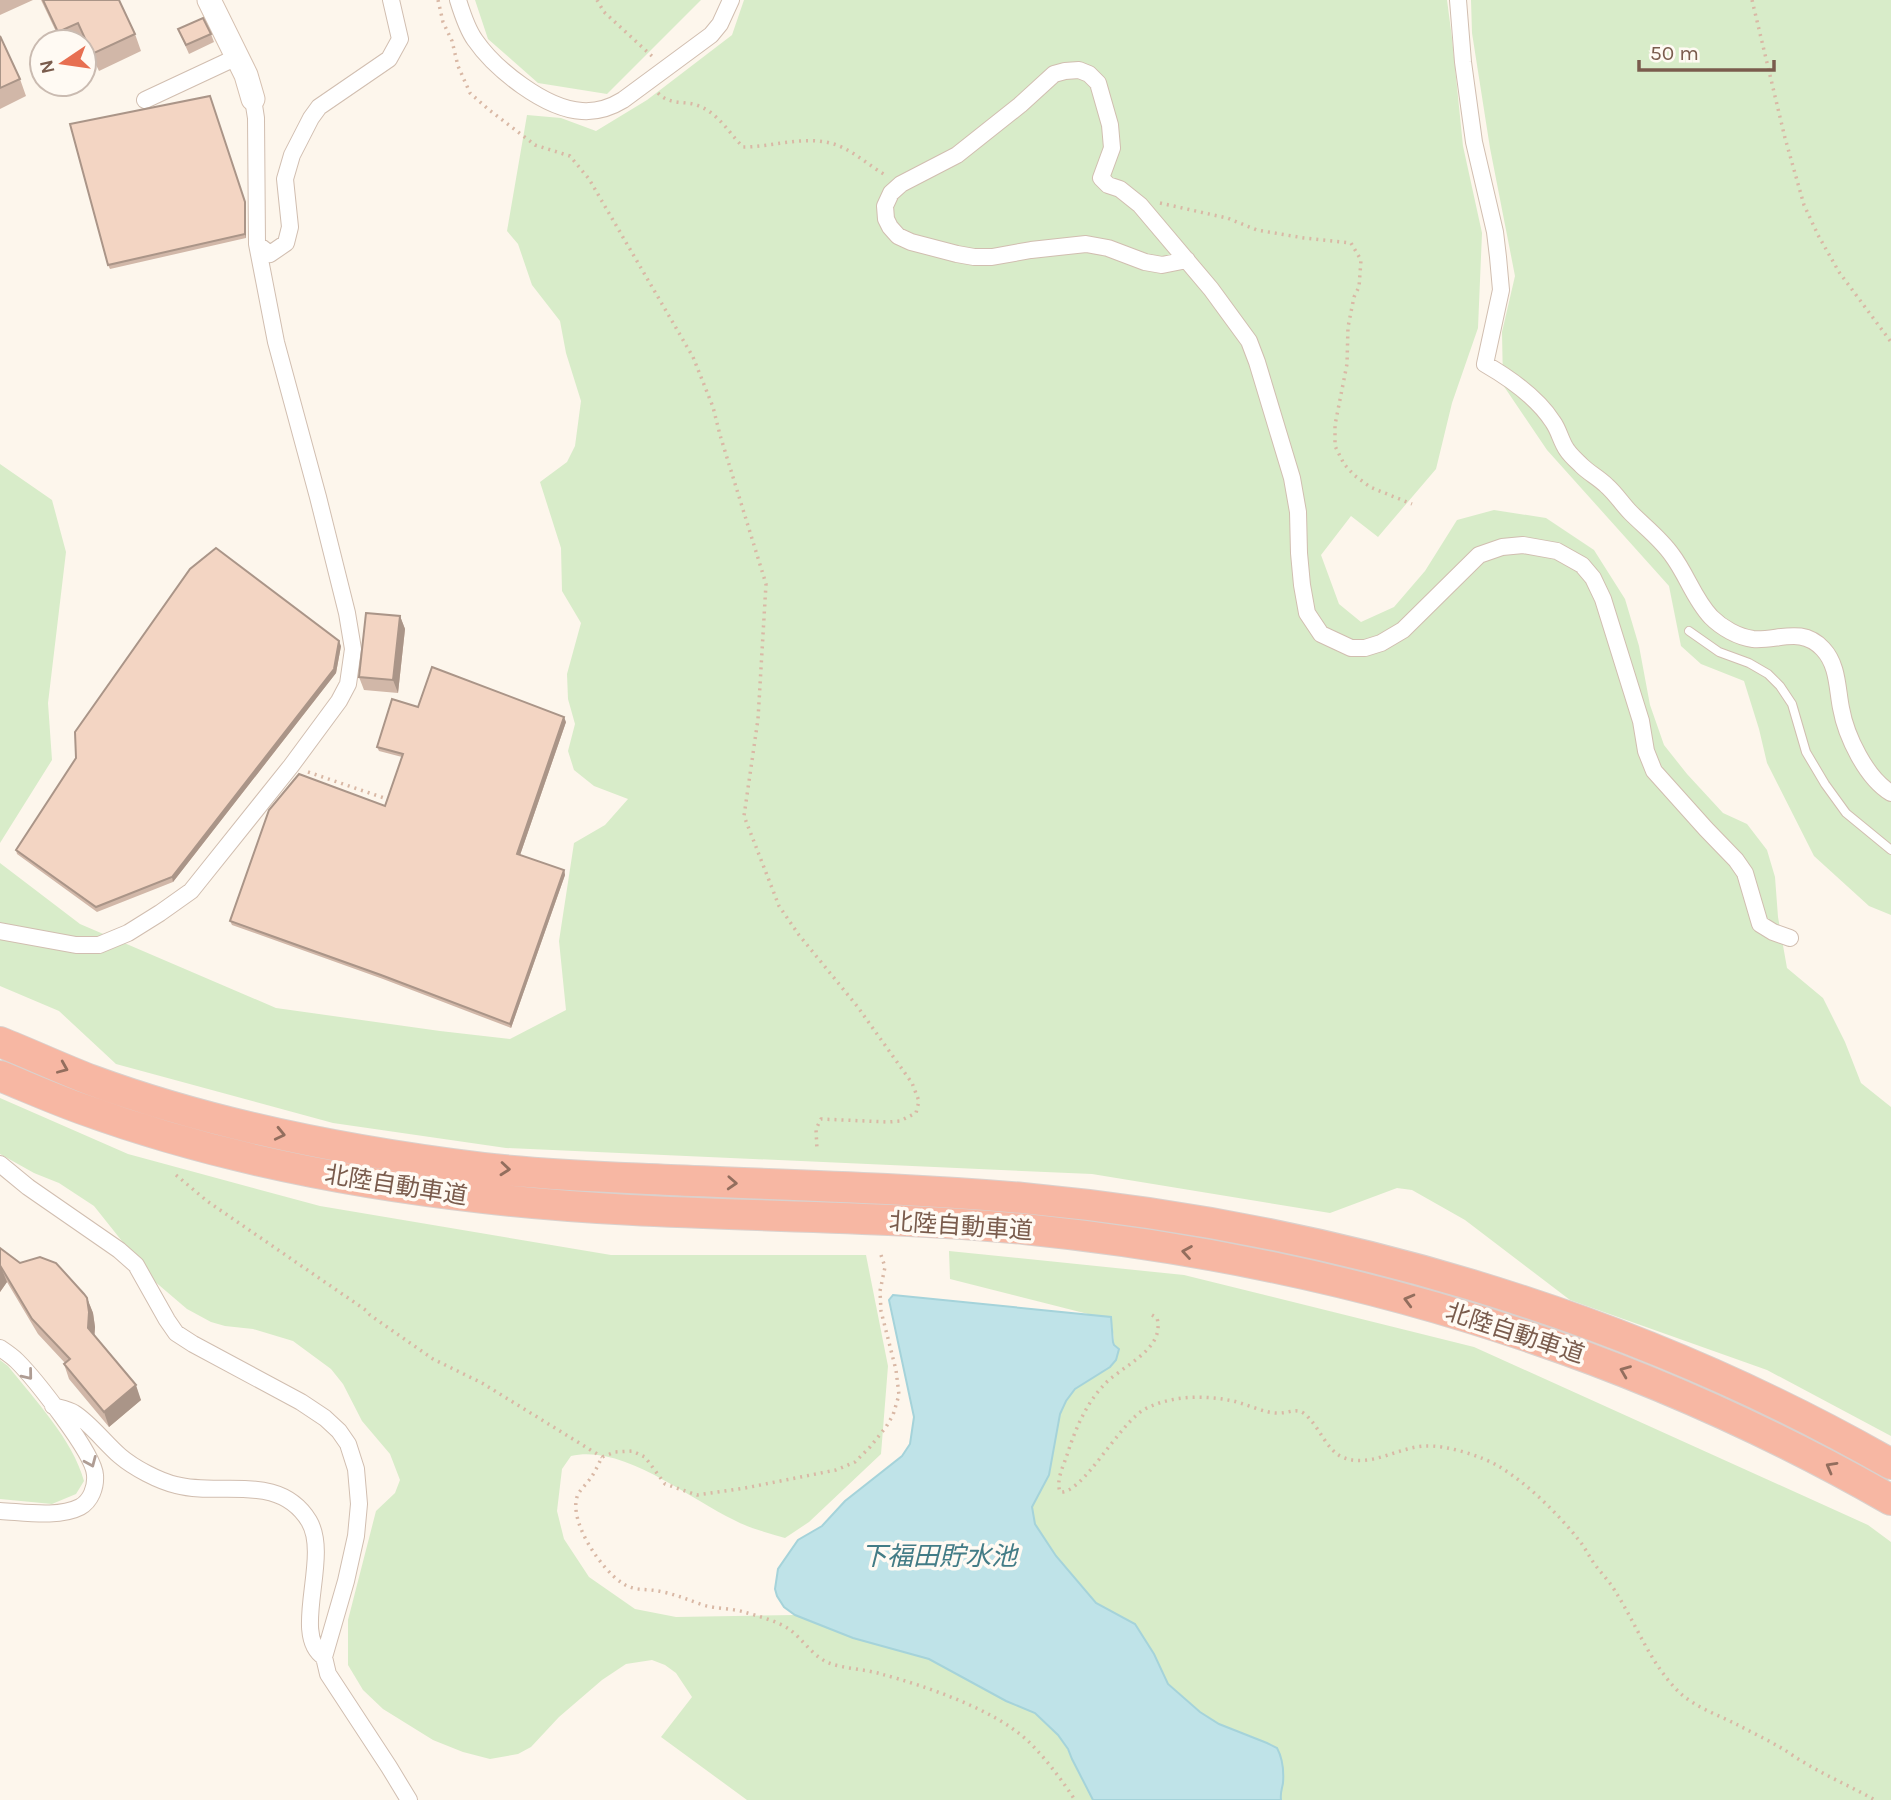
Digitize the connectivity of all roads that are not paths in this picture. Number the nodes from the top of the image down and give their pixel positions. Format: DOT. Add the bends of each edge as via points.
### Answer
graph roads {
  1 [pos="209,0"];
  2 [pos="391,0"];
  3 [pos="458,0"];
  4 [pos="731,0"];
  5 [pos="1458,0"];
  6 [pos="237,57"];
  7 [pos="253,99"];
  8 [pos="145,100"];
  9 [pos="257,244"];
  10 [pos="1187,260"];
  11 [pos="1689,631"];
  12 [pos="1891,793"];
  13 [pos="1891,850"];
  14 [pos="0,931"];
  15 [pos="1790,938"];
  16 [pos="0,1042"];
  17 [pos="0,1076"];
  18 [pos="0,1164"];
  19 [pos="0,1348"];
  20 [pos="53,1406"];
  21 [pos="1891,1464"];
  22 [pos="1891,1500"];
  23 [pos="0,1511"];
  24 [pos="324,1657"];
  25 [pos="409,1800"];
  1 -- 6 [label="street"];
  2 -- 9 [label="street" via="400,39 389,58 319,107 311,118 285,179 286,243 270,254"];
  3 -- 4 [label="street" via="474,39 512,79 542,98 580,111 598,111 623,100 711,34"];
  5 -- 12 [label="street" via="1474,142 1495,232 1501,290 1485,364 1537,401 1567,450 1672,554 1712,618 1751,639 1795,635 1812,639 1825,650 1836,671 1841,711 1853,745 1869,772"];
  6 -- 7 [label="street"];
  6 -- 8 [label="street"];
  7 -- 9 [label="street"];
  9 -- 14 [label="street" via="276,342 347,612 353,649 348,684 291,766 191,891 128,933 99,945"];
  10 -- 10 [label="street" via="1140,205 1101,178 1112,148 1110,125 1098,83 1079,70 1055,74 957,155 901,184 885,206 886,219 898,236 957,254 992,257 1086,244 1162,265"];
  10 -- 15 [label="street" via="1249,341 1257,362 1292,478 1307,613 1321,634 1351,648 1381,643 1403,630 1479,555 1502,547 1523,545 1557,551 1582,565 1603,598 1654,771 1736,860 1745,873 1760,924"];
  11 -- 13 [label="lane" via="1719,652 1759,668 1780,686 1792,704 1806,752 1825,784 1846,813"];
  16 -- 21 [label="highway, 北陸自動車道, one-way" via="90,1080 188,1111 386,1155 599,1177 1022,1198 1123,1209 1348,1252 1532,1304 1623,1337 1801,1415"];
  22 -- 17 [label="highway, 北陸自動車道, one-way" via="1803,1451 1621,1369 1446,1310 1344,1283 1221,1257 1022,1229 600,1208 382,1185 180,1141"];
  18 -- 24 [label="street" via="136,1265 176,1333 301,1402 325,1418 348,1444 356,1469 356,1536"];
  19 -- 20 [label="street, one-way" via="17,1361"];
  20 -- 23 [label="street, one-way" via="84,1447 96,1474 93,1494 81,1506 58,1513"];
  20 -- 24 [label="street" via="73,1412 122,1458 156,1478 207,1490 263,1489 299,1508 315,1535 309,1631 316,1652"];
  24 -- 25 [label="street" via="328,1674"];
}
